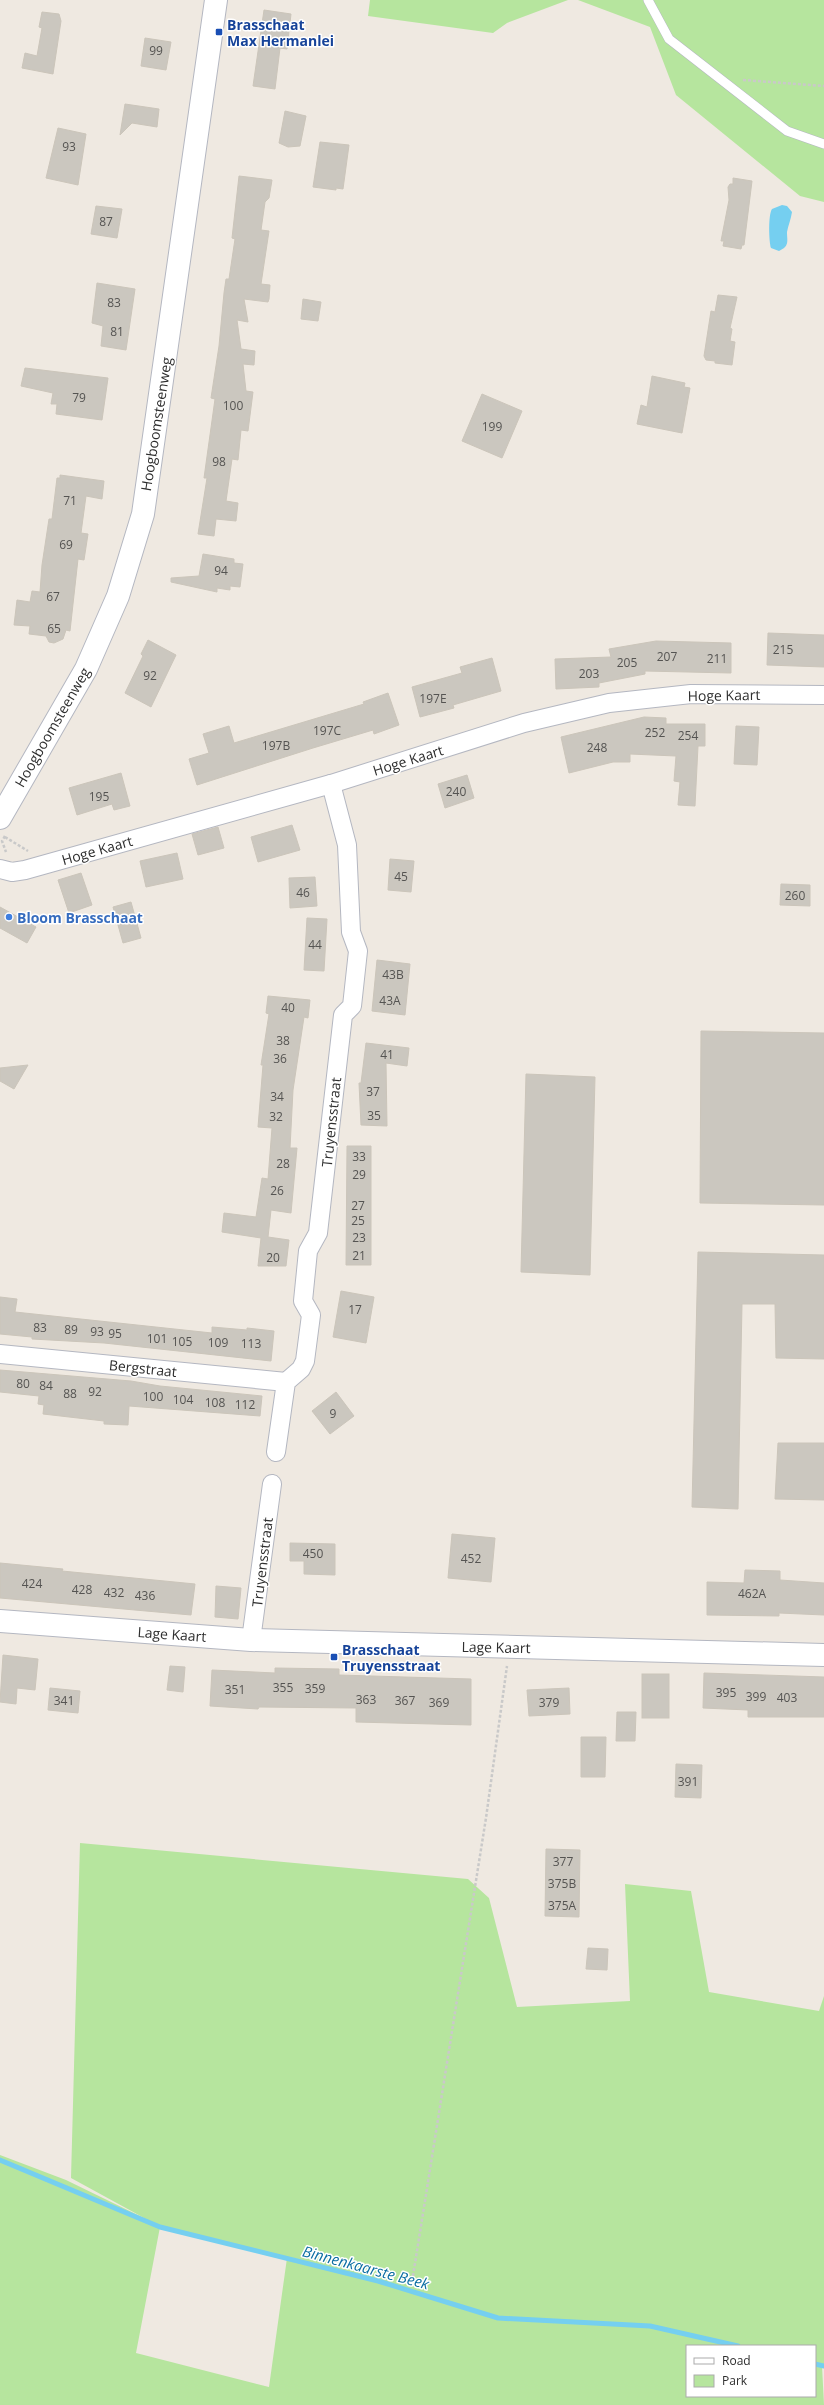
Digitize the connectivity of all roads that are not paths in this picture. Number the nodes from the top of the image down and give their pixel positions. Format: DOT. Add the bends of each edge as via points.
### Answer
graph roads {
  1 [pos="216,0"];
  2 [pos="648,0"];
  3 [pos="824,144"];
  4 [pos="824,694"];
  5 [pos="331,784"];
  6 [pos="0,818"];
  7 [pos="0,869"];
  8 [pos="0,1354"];
  9 [pos="286,1382"];
  10 [pos="276,1452"];
  11 [pos="272,1484"];
  12 [pos="0,1621"];
  13 [pos="251,1640"];
  14 [pos="824,1655"];
  1 -- 6 [label="street, Hoogboomsteenweg" via="143,514 118,596 86,669"];
  2 -- 3 [label="lane" via="669,39 787,131"];
  4 -- 5 [label="street, Hoge Kaart" via="691,694 609,703 524,724"];
  5 -- 7 [label="street, Hoge Kaart" via="25,870 12,872"];
  5 -- 9 [label="street, Truyensstraat" via="347,845 351,932 358,951 352,1006 343,1016 318,1233 308,1251 303,1301 311,1315 305,1361 301,1369"];
  8 -- 9 [label="street, Bergstraat"];
  9 -- 10 [label="street"];
  11 -- 13 [label="street, Truyensstraat"];
  12 -- 13 [label="street, Lage Kaart"];
  13 -- 14 [label="street, Lage Kaart"];
}
